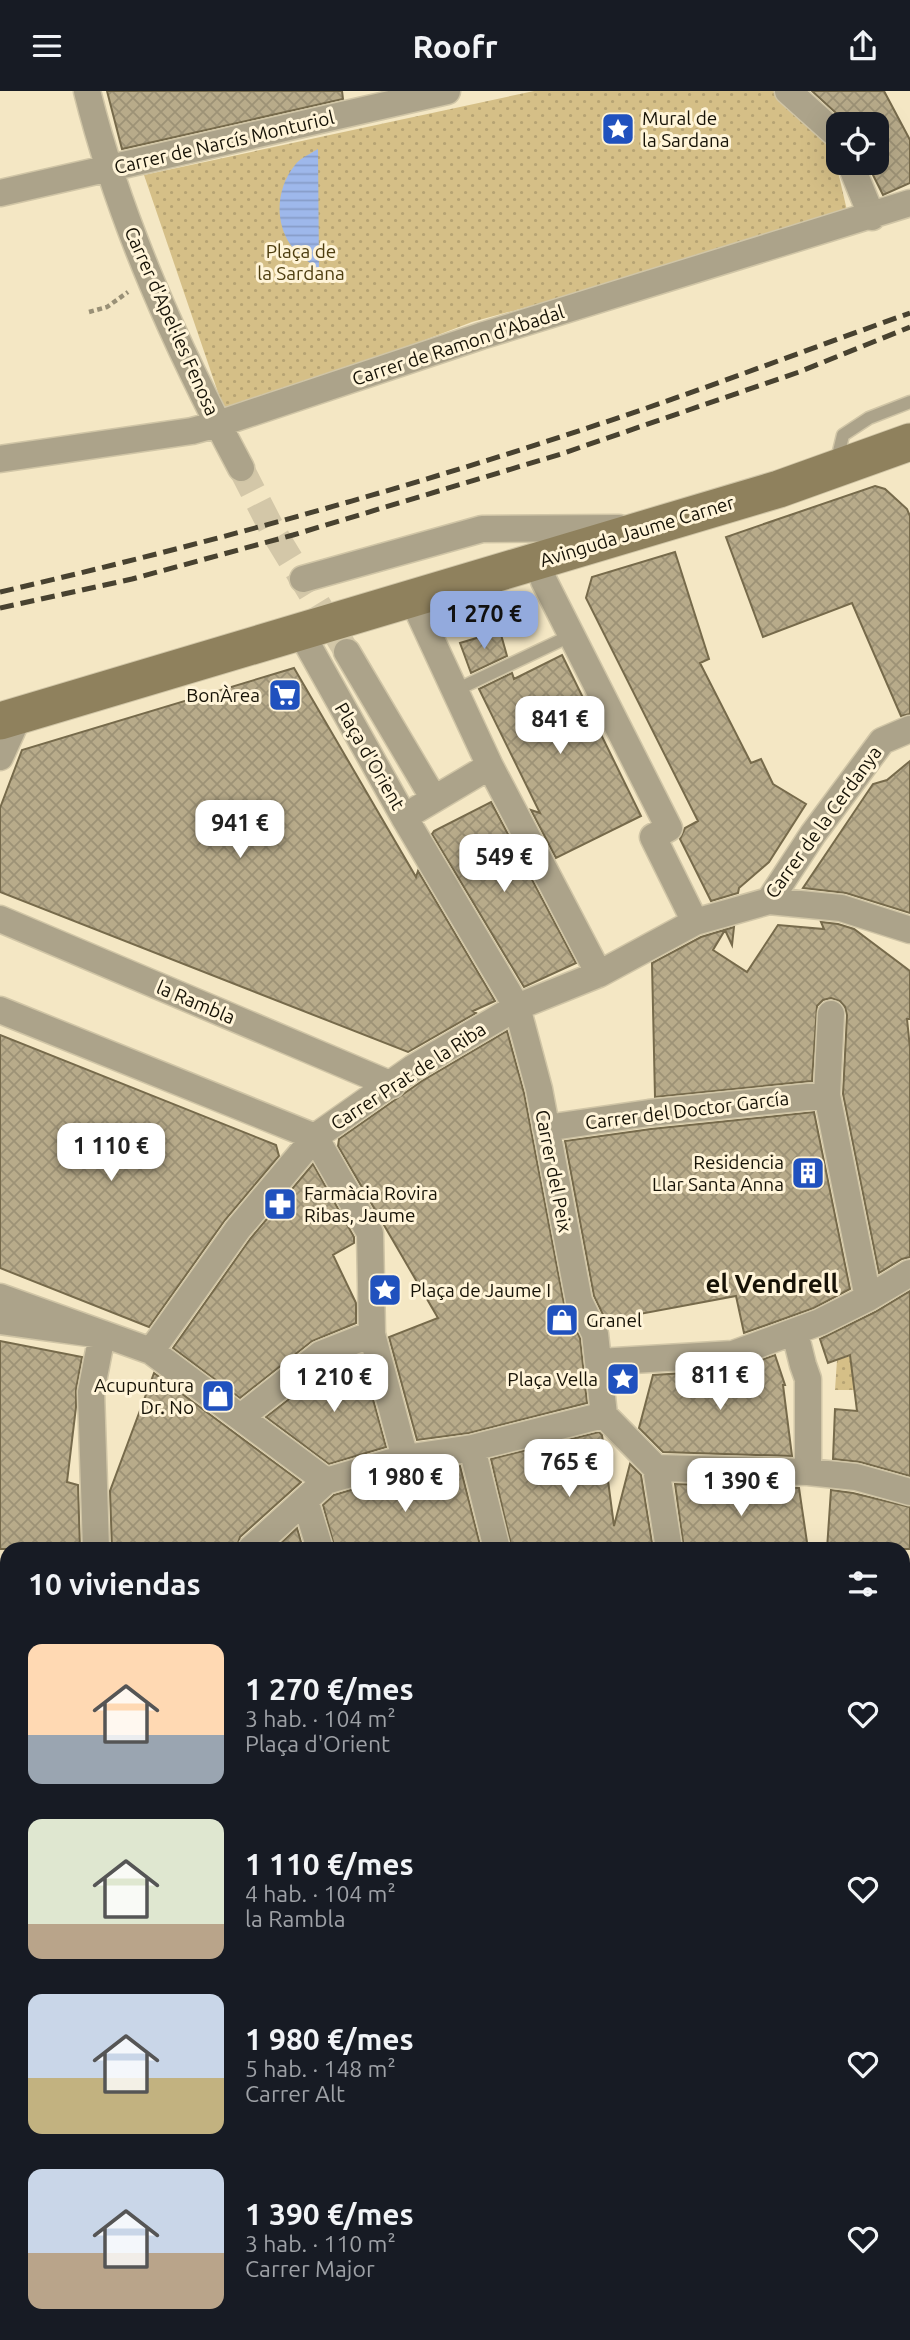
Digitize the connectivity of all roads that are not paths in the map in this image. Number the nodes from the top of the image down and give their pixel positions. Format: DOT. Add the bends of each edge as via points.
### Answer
graph roads {
  1 [pos="87,91"];
  2 [pos="447,91"];
  3 [pos="788,91"];
  4 [pos="826,125"];
  5 [pos="109,169"];
  6 [pos="855,175"];
  7 [pos="0,193"];
  8 [pos="910,203"];
  9 [pos="872,217"];
  10 [pos="910,402"];
  11 [pos="218,424"];
  12 [pos="908,450"];
  13 [pos="0,459"];
  14 [pos="241,467"];
  15 [pos="835,467"];
  16 [pos="638,531"];
  17 [pos="537,561"];
  18 [pos="303,579"];
  19 [pos="412,598"];
  20 [pos="300,631"];
  21 [pos="572,635"];
  22 [pos="347,652"];
  23 [pos="454,691"];
  24 [pos="10,717"];
  25 [pos="910,729"];
  26 [pos="0,757"];
  27 [pos="490,766"];
  28 [pos="434,799"];
  29 [pos="404,817"];
  30 [pos="769,901"];
  31 [pos="0,919"];
  32 [pos="695,922"];
  33 [pos="910,930"];
  34 [pos="599,974"];
  35 [pos="517,1007"];
  36 [pos="0,1010"];
  37 [pos="831,1014"];
  38 [pos="392,1085"];
  39 [pos="827,1094"];
  40 [pos="546,1128"];
  41 [pos="315,1137"];
  42 [pos="910,1273"];
  43 [pos="0,1297"];
  44 [pos="868,1298"];
  45 [pos="0,1321"];
  46 [pos="795,1333"];
  47 [pos="372,1334"];
  48 [pos="102,1335"];
  49 [pos="150,1351"];
  50 [pos="600,1362"];
  51 [pos="601,1415"];
  52 [pos="241,1417"];
  53 [pos="472,1448"];
  54 [pos="405,1458"];
  55 [pos="650,1461"];
  56 [pos="807,1472"];
  57 [pos="326,1481"];
  58 [pos="910,1492"];
  59 [pos="305,1500"];
  60 [pos="96,1542"];
  61 [pos="259,1542"];
  62 [pos="318,1542"];
  63 [pos="495,1542"];
  64 [pos="668,1542"];
  1 -- 5 [label="street, Carrer d'Apel·les Fenosa"];
  2 -- 5 [label="street, Carrer de Narcís Monturiol"];
  3 -- 4 [label="street"];
  5 -- 7 [label="street, Carrer de Narcís Monturiol"];
  5 -- 11 [label="street, Carrer d'Apel·les Fenosa" via="149,278"];
  6 -- 9 [label="street"];
  8 -- 9 [label="street, Carrer de Ramon d'Abadal"];
  9 -- 11 [label="street, Carrer de Ramon d'Abadal" via="481,337"];
  10 -- 15 [label="lane" via="869,418 843,435"];
  11 -- 13 [label="street, Carrer de Ramon d'Abadal"];
  11 -- 14 [label="street, Carrer d'Apel·les Fenosa"];
  12 -- 15 [label="street, Avinguda Jaume Carner"];
  15 -- 16 [label="street, Avinguda Jaume Carner" via="779,489"];
  16 -- 17 [label="street, Avinguda Jaume Carner"];
  16 -- 18 [label="street" via="609,527 482,529"];
  17 -- 19 [label="street, Avinguda Jaume Carner"];
  17 -- 21 [label="street"];
  19 -- 20 [label="street, Avinguda Jaume Carner"];
  19 -- 23 [label="street"];
  20 -- 24 [label="street, Avinguda Jaume Carner"];
  20 -- 29 [label="street, Plaça d'Orient"];
  21 -- 23 [label="lane"];
  21 -- 32 [label="street" via="669,828 653,837"];
  22 -- 28 [label="street"];
  23 -- 27 [label="street"];
  24 -- 26 [label="street"];
  25 -- 30 [label="street, Carrer de la Cerdanya" via="883,741"];
  27 -- 28 [label="street, Plaça d'Orient"];
  27 -- 34 [label="street"];
  28 -- 29 [label="street, Plaça d'Orient"];
  29 -- 35 [label="street, Carrer del Peix"];
  30 -- 32 [label="street, Carrer de la Cerdanya"];
  30 -- 33 [label="street" via="841,908"];
  31 -- 38 [label="street, la Rambla"];
  32 -- 34 [label="street, Carrer de la Cerdanya"];
  34 -- 35 [label="street, Carrer Prat de la Riba"];
  35 -- 38 [label="street, Carrer Prat de la Riba"];
  35 -- 40 [label="street, Carrer del Peix"];
  36 -- 41 [label="street"];
  37 -- 39 [label="street"];
  38 -- 41 [label="street, Carrer Prat de la Riba"];
  39 -- 40 [label="street, Carrer del Doctor García"];
  39 -- 44 [label="street"];
  40 -- 50 [label="street, Carrer del Peix" via="579,1301 595,1334"];
  41 -- 47 [label="street" via="370,1233"];
  41 -- 49 [label="street, Carrer Prat de la Riba" via="238,1229"];
  42 -- 44 [label="street"];
  43 -- 48 [label="street"];
  44 -- 46 [label="street"];
  45 -- 48 [label="street"];
  46 -- 50 [label="street" via="733,1354"];
  46 -- 56 [label="street" via="805,1372"];
  47 -- 52 [label="street" via="321,1354"];
  47 -- 54 [label="street"];
  48 -- 49 [label="street"];
  48 -- 60 [label="street" via="91,1392"];
  49 -- 52 [label="street"];
  50 -- 51 [label="street"];
  51 -- 53 [label="street"];
  51 -- 55 [label="street"];
  52 -- 57 [label="street"];
  53 -- 54 [label="street"];
  53 -- 63 [label="street"];
  54 -- 57 [label="street"];
  55 -- 56 [label="street"];
  55 -- 64 [label="street"];
  56 -- 58 [label="street" via="856,1477"];
  57 -- 59 [label="street"];
  59 -- 61 [label="street"];
  59 -- 62 [label="street"];
}
